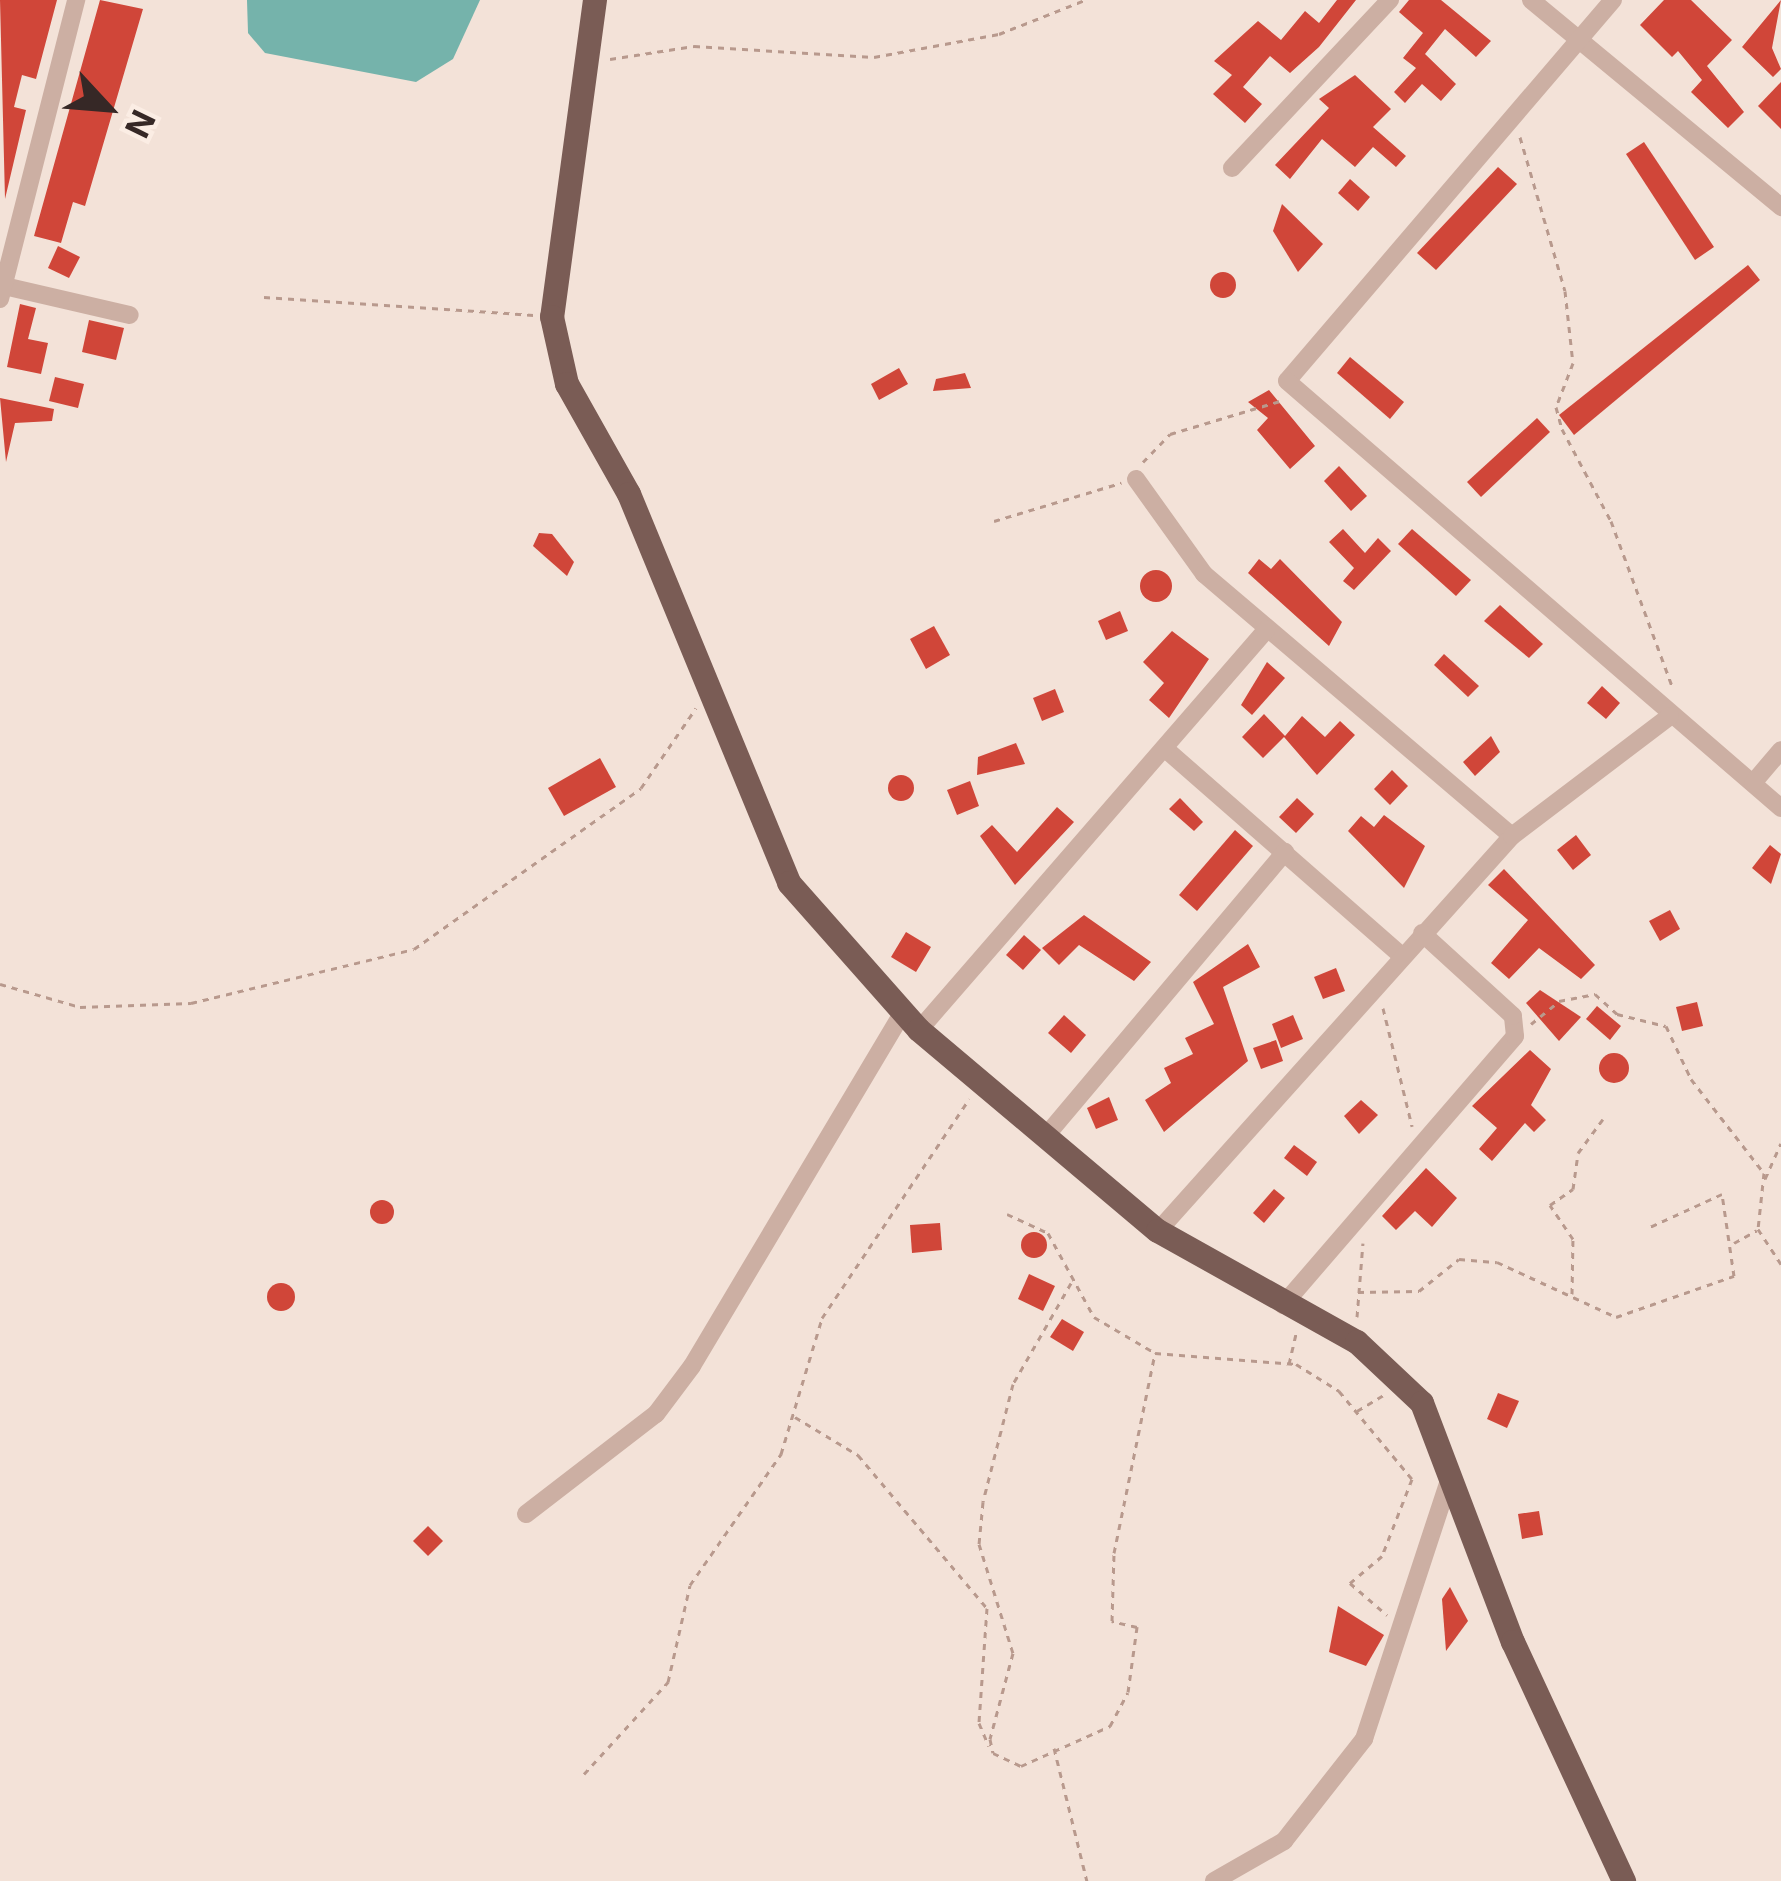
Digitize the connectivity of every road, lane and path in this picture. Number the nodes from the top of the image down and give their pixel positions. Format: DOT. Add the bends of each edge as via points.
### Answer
graph roads {
  1 [pos="76,0"];
  2 [pos="595,0"];
  3 [pos="1085,0"];
  4 [pos="1390,0"];
  5 [pos="1531,0"];
  6 [pos="1613,0"];
  7 [pos="1578,38"];
  8 [pos="590,62"];
  9 [pos="1504,125"];
  10 [pos="1232,168"];
  11 [pos="1781,207"];
  12 [pos="1,290"];
  13 [pos="264,297"];
  14 [pos="130,315"];
  15 [pos="552,317"];
  16 [pos="1293,386"];
  17 [pos="1136,479"];
  18 [pos="994,521"];
  19 [pos="1267,629"];
  20 [pos="707,696"];
  21 [pos="1670,716"];
  22 [pos="1781,750"];
  23 [pos="1170,753"];
  24 [pos="1753,783"];
  25 [pos="1781,808"];
  26 [pos="1512,836"];
  27 [pos="1285,852"];
  28 [pos="1422,933"];
  29 [pos="1401,956"];
  30 [pos="0,984"];
  31 [pos="910,1022"];
  32 [pos="1515,1036"];
  33 [pos="981,1083"];
  34 [pos="1603,1119"];
  35 [pos="1050,1131"];
  36 [pos="1781,1143"];
  37 [pos="1766,1179"];
  38 [pos="1007,1214"];
  39 [pos="1650,1227"];
  40 [pos="1758,1229"];
  41 [pos="1158,1231"];
  42 [pos="1734,1243"];
  43 [pos="1781,1264"];
  44 [pos="1071,1283"];
  45 [pos="1358,1292"];
  46 [pos="1572,1296"];
  47 [pos="1294,1310"];
  48 [pos="1155,1353"];
  49 [pos="1289,1364"];
  50 [pos="1401,1383"];
  51 [pos="1354,1412"];
  52 [pos="795,1418"];
  53 [pos="1450,1478"];
  54 [pos="526,1514"];
  55 [pos="1407,1631"];
  56 [pos="1053,1746"];
  57 [pos="993,1753"];
  58 [pos="584,1774"];
  59 [pos="1087,1881"];
  60 [pos="1214,1881"];
  61 [pos="1624,1881"];
  1 -- 12 [label="street"];
  2 -- 8 [label="main road"];
  3 -- 8 [label="path" via="1000,34 874,57 694,46"];
  4 -- 10 [label="street"];
  5 -- 7 [label="street"];
  6 -- 7 [label="street"];
  7 -- 9 [label="street"];
  7 -- 11 [label="street"];
  8 -- 15 [label="main road"];
  9 -- 16 [label="street"];
  9 -- 21 [label="path" via="1538,170 1565,292 1574,363 1556,407 1562,429 1668,666"];
  12 -- 14 [label="street"];
  13 -- 15 [label="path"];
  15 -- 20 [label="main road" via="567,384 629,494"];
  16 -- 17 [label="path" via="1271,412 1156,441"];
  16 -- 21 [label="street"];
  17 -- 18 [label="path"];
  17 -- 19 [label="street" via="1204,574"];
  19 -- 23 [label="street"];
  19 -- 26 [label="street"];
  20 -- 30 [label="path" via="640,788 414,949 191,1003 80,1007"];
  20 -- 31 [label="main road" via="789,883"];
  21 -- 24 [label="street"];
  21 -- 26 [label="street"];
  22 -- 24 [label="street"];
  23 -- 27 [label="street"];
  23 -- 31 [label="street"];
  24 -- 25 [label="street"];
  26 -- 28 [label="street"];
  27 -- 29 [label="street"];
  27 -- 35 [label="street"];
  28 -- 29 [label="street"];
  28 -- 32 [label="street" via="1513,1016"];
  29 -- 41 [label="street"];
  31 -- 33 [label="main road"];
  31 -- 54 [label="street" via="656,1414"];
  32 -- 37 [label="path" via="1559,1001 1595,994 1617,1014 1666,1026"];
  32 -- 47 [label="street"];
  33 -- 35 [label="main road"];
  33 -- 52 [label="path" via="822,1318"];
  34 -- 46 [label="path" via="1578,1153 1573,1189 1550,1205 1573,1239"];
  35 -- 41 [label="main road"];
  36 -- 37 [label="path"];
  37 -- 40 [label="path"];
  38 -- 44 [label="path" via="1048,1233"];
  39 -- 42 [label="path" via="1722,1194"];
  40 -- 42 [label="path"];
  40 -- 43 [label="path"];
  41 -- 47 [label="main road"];
  42 -- 46 [label="path" via="1726,1282 1631,1315"];
  44 -- 48 [label="path" via="1094,1318"];
  44 -- 57 [label="path" via="1013,1384 983,1502 982,1560 1012,1628"];
  45 -- 46 [label="path" via="1419,1291 1459,1259 1497,1262"];
  47 -- 49 [label="path"];
  47 -- 50 [label="main road"];
  48 -- 49 [label="path"];
  48 -- 56 [label="path" via="1114,1553 1112,1621 1137,1627 1129,1692 1110,1726"];
  49 -- 51 [label="path"];
  50 -- 51 [label="path"];
  50 -- 53 [label="main road" via="1422,1403"];
  51 -- 55 [label="path" via="1414,1486 1382,1556 1351,1583"];
  52 -- 57 [label="path" via="858,1455 987,1608 979,1723"];
  52 -- 58 [label="path" via="752,1506 690,1585 668,1682"];
  53 -- 55 [label="street"];
  53 -- 61 [label="main road"];
  55 -- 60 [label="street" via="1345,1770 1284,1841"];
  56 -- 57 [label="path" via="1021,1766"];
  56 -- 59 [label="path"];
}
